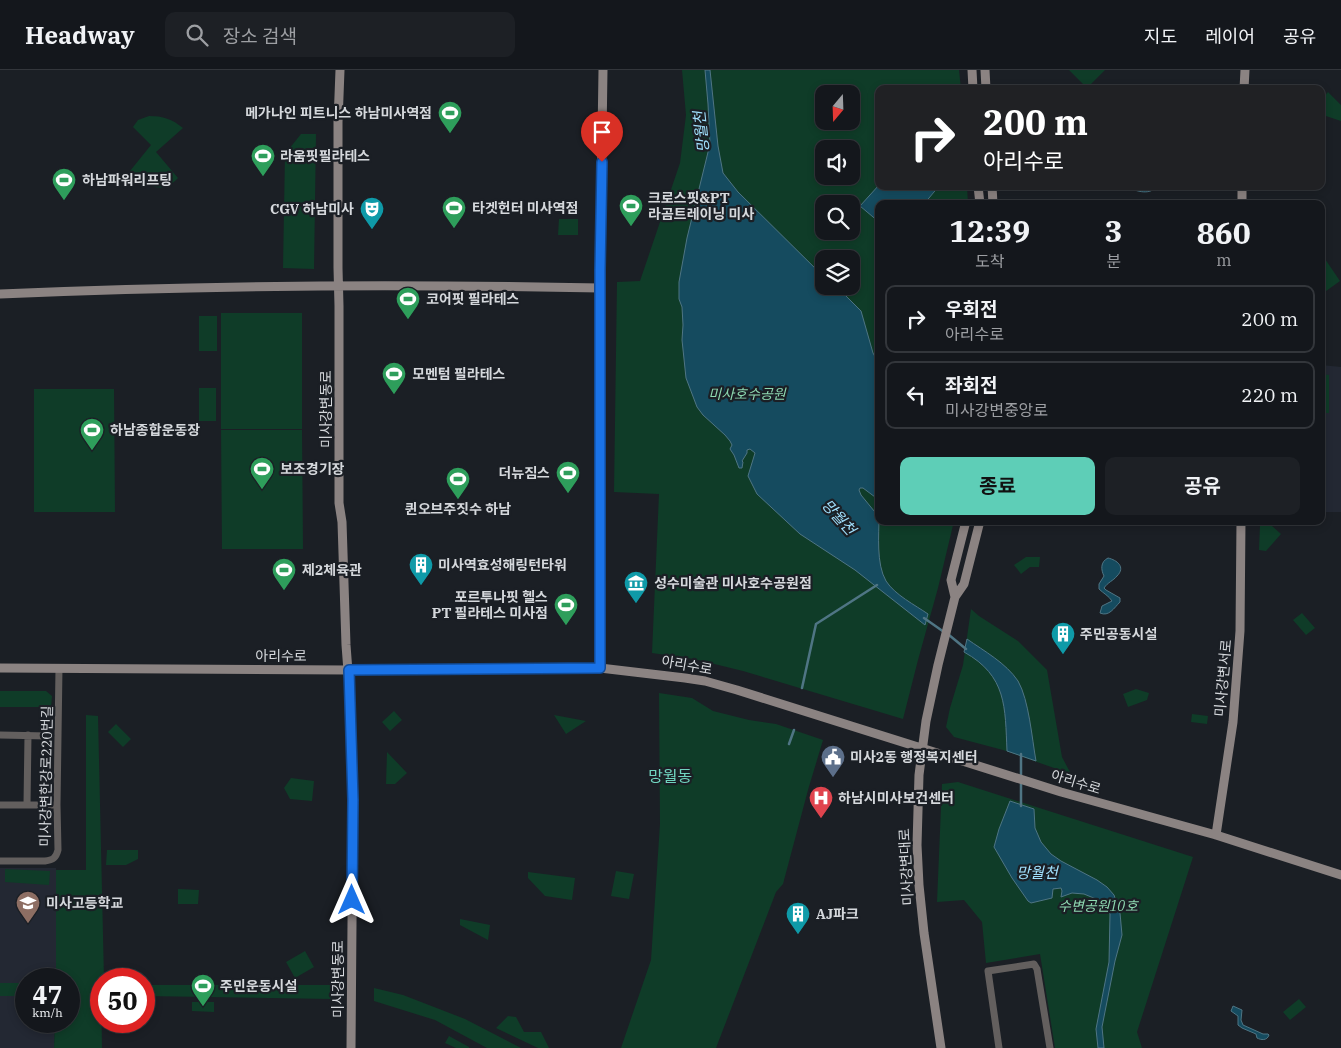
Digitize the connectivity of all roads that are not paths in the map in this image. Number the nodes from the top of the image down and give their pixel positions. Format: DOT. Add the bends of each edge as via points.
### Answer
graph roads {
  1 [pos="340,70"];
  2 [pos="603,70"];
  3 [pos="972,70"];
  4 [pos="985,70"];
  5 [pos="1245,70"];
  6 [pos="973,85"];
  7 [pos="986,85"];
  8 [pos="1244,85"];
  9 [pos="338,286"];
  10 [pos="601,288"];
  11 [pos="0,294"];
  12 [pos="965,525"];
  13 [pos="979,525"];
  14 [pos="1241,525"];
  15 [pos="955,597"];
  16 [pos="0,668"];
  17 [pos="59,668"];
  18 [pos="600,668"];
  19 [pos="349,670"];
  20 [pos="0,735"];
  21 [pos="28,735"];
  22 [pos="48,736"];
  23 [pos="922,748"];
  24 [pos="27,804"];
  25 [pos="57,804"];
  26 [pos="0,805"];
  27 [pos="1216,835"];
  28 [pos="0,861"];
  29 [pos="1341,875"];
  30 [pos="351,1048"];
  31 [pos="941,1048"];
  32 [pos="999,1048"];
  33 [pos="1050,1048"];
  1 -- 9 [label="main road, 미사강변동로"];
  2 -- 10 [label="main road"];
  3 -- 6 [label="main road"];
  4 -- 7 [label="main road"];
  5 -- 8 [label="main road"];
  9 -- 10 [label="main road"];
  9 -- 11 [label="main road"];
  9 -- 19 [label="main road, 미사강변동로" via="339,503"];
  10 -- 18 [label="main road"];
  12 -- 15 [label="main road, 미사강변대로" via="951,580"];
  13 -- 15 [label="main road, 미사강변대로" via="964,584"];
  14 -- 27 [label="main road, 미사강변서로" via="1240,631 1233,722"];
  15 -- 23 [label="main road, 미사강변대로"];
  16 -- 17 [label="main road, 아리수로"];
  17 -- 19 [label="main road, 아리수로"];
  17 -- 25 [label="street, 미사강변한강로220번길"];
  18 -- 19 [label="main road, 아리수로"];
  18 -- 23 [label="main road, 아리수로" via="705,681"];
  19 -- 30 [label="main road, 미사강변동로" via="353,800"];
  20 -- 21 [label="street"];
  21 -- 22 [label="street"];
  21 -- 24 [label="street"];
  23 -- 27 [label="main road, 아리수로"];
  23 -- 31 [label="main road, 미사강변대로" via="918,799 919,885"];
  24 -- 25 [label="street"];
  24 -- 26 [label="street"];
  25 -- 28 [label="street, 미사강변한강로220번길" via="58,850 55,859"];
  27 -- 29 [label="main road, 아리수로"];
  32 -- 33 [label="street" via="988,971 1034,964"];
}
